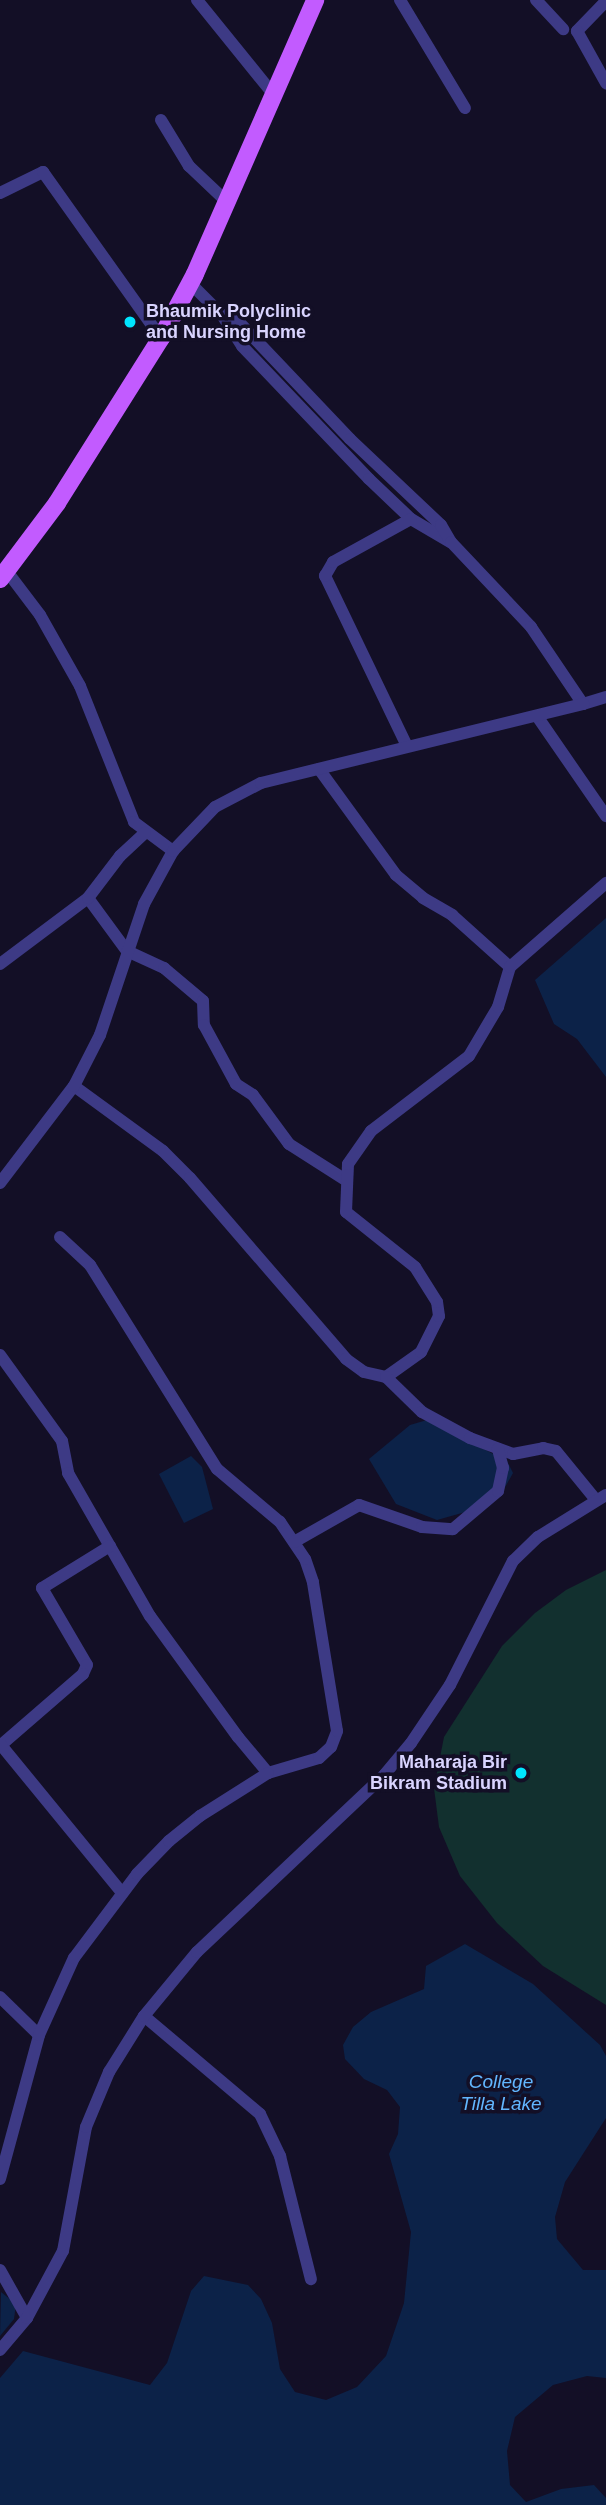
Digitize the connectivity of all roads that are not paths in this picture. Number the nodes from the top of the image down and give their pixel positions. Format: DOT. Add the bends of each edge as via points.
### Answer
graph roads {
  1 [pos="197,0"];
  2 [pos="315,0"];
  3 [pos="400,0"];
  4 [pos="536,0"];
  5 [pos="606,1"];
  6 [pos="563,29"];
  7 [pos="606,83"];
  8 [pos="273,94"];
  9 [pos="464,108"];
  10 [pos="161,120"];
  11 [pos="0,193"];
  12 [pos="225,200"];
  13 [pos="190,283"];
  14 [pos="222,315"];
  15 [pos="161,338"];
  16 [pos="411,519"];
  17 [pos="451,542"];
  18 [pos="3,574"];
  19 [pos="606,697"];
  20 [pos="583,704"];
  21 [pos="538,719"];
  22 [pos="407,744"];
  23 [pos="319,769"];
  24 [pos="606,816"];
  25 [pos="145,833"];
  26 [pos="173,850"];
  27 [pos="606,883"];
  28 [pos="88,898"];
  29 [pos="127,951"];
  30 [pos="0,964"];
  31 [pos="510,967"];
  32 [pos="74,1086"];
  33 [pos="344,1178"];
  34 [pos="0,1183"];
  35 [pos="61,1237"];
  36 [pos="0,1355"];
  37 [pos="386,1377"];
  38 [pos="498,1448"];
  39 [pos="601,1498"];
  40 [pos="294,1542"];
  41 [pos="110,1546"];
  42 [pos="0,1745"];
  43 [pos="268,1773"];
  44 [pos="122,1893"];
  45 [pos="0,1997"];
  46 [pos="144,2016"];
  47 [pos="39,2035"];
  48 [pos="0,2179"];
  49 [pos="0,2270"];
  50 [pos="311,2279"];
  51 [pos="27,2318"];
  52 [pos="0,2350"];
  1 -- 8 [label="street"];
  2 -- 8 [label="main road"];
  3 -- 9 [label="street"];
  4 -- 6 [label="street"];
  5 -- 7 [label="street" via="577,31"];
  8 -- 12 [label="main road"];
  10 -- 12 [label="street" via="189,166"];
  11 -- 15 [label="street" via="38,171 48,176"];
  12 -- 13 [label="main road"];
  13 -- 14 [label="street"];
  13 -- 15 [label="main road"];
  14 -- 16 [label="street" via="242,346"];
  14 -- 17 [label="street" via="237,320 441,526"];
  15 -- 18 [label="main road" via="57,503"];
  16 -- 17 [label="street"];
  16 -- 22 [label="street" via="333,562 325,576"];
  17 -- 20 [label="street" via="531,628"];
  18 -- 25 [label="street" via="61,650 134,822"];
  19 -- 20 [label="street"];
  20 -- 21 [label="street"];
  21 -- 22 [label="street"];
  21 -- 24 [label="street"];
  22 -- 23 [label="street"];
  23 -- 26 [label="street" via="235,794"];
  23 -- 31 [label="street" via="396,875 422,898 453,915"];
  25 -- 26 [label="street"];
  25 -- 28 [label="street" via="120,856"];
  26 -- 29 [label="street" via="144,904"];
  27 -- 31 [label="street"];
  28 -- 29 [label="street"];
  28 -- 30 [label="street"];
  29 -- 32 [label="street" via="100,1035"];
  29 -- 33 [label="street" via="164,968 202,1001 204,1025 236,1084 253,1095 289,1144"];
  31 -- 33 [label="street" via="498,1007 469,1056 371,1131 356,1149"];
  32 -- 34 [label="street"];
  32 -- 37 [label="street" via="163,1151 190,1178 346,1359 364,1372"];
  33 -- 37 [label="street" via="350,1218 415,1267 437,1302 439,1316 421,1352"];
  35 -- 40 [label="street" via="90,1265 217,1469 280,1522"];
  36 -- 41 [label="street" via="62,1441 68,1473"];
  37 -- 38 [label="street" via="422,1412"];
  38 -- 39 [label="street" via="518,1455 543,1448 556,1451"];
  38 -- 40 [label="street" via="503,1468 498,1491 453,1529 422,1527 359,1505"];
  39 -- 46 [label="street" via="538,1537 513,1561 450,1685 411,1743 385,1774 197,1952"];
  40 -- 43 [label="street" via="313,1582 337,1731 331,1747 319,1758"];
  41 -- 42 [label="street" via="42,1588 87,1665 83,1674"];
  41 -- 43 [label="street" via="150,1616"];
  42 -- 44 [label="street"];
  43 -- 44 [label="street" via="169,1841"];
  44 -- 47 [label="street" via="74,1958"];
  45 -- 47 [label="street"];
  46 -- 50 [label="street" via="260,2114 280,2156"];
  46 -- 51 [label="street" via="108,2072 86,2127 62,2251"];
  47 -- 48 [label="street"];
  49 -- 51 [label="street"];
  51 -- 52 [label="street"];
}
